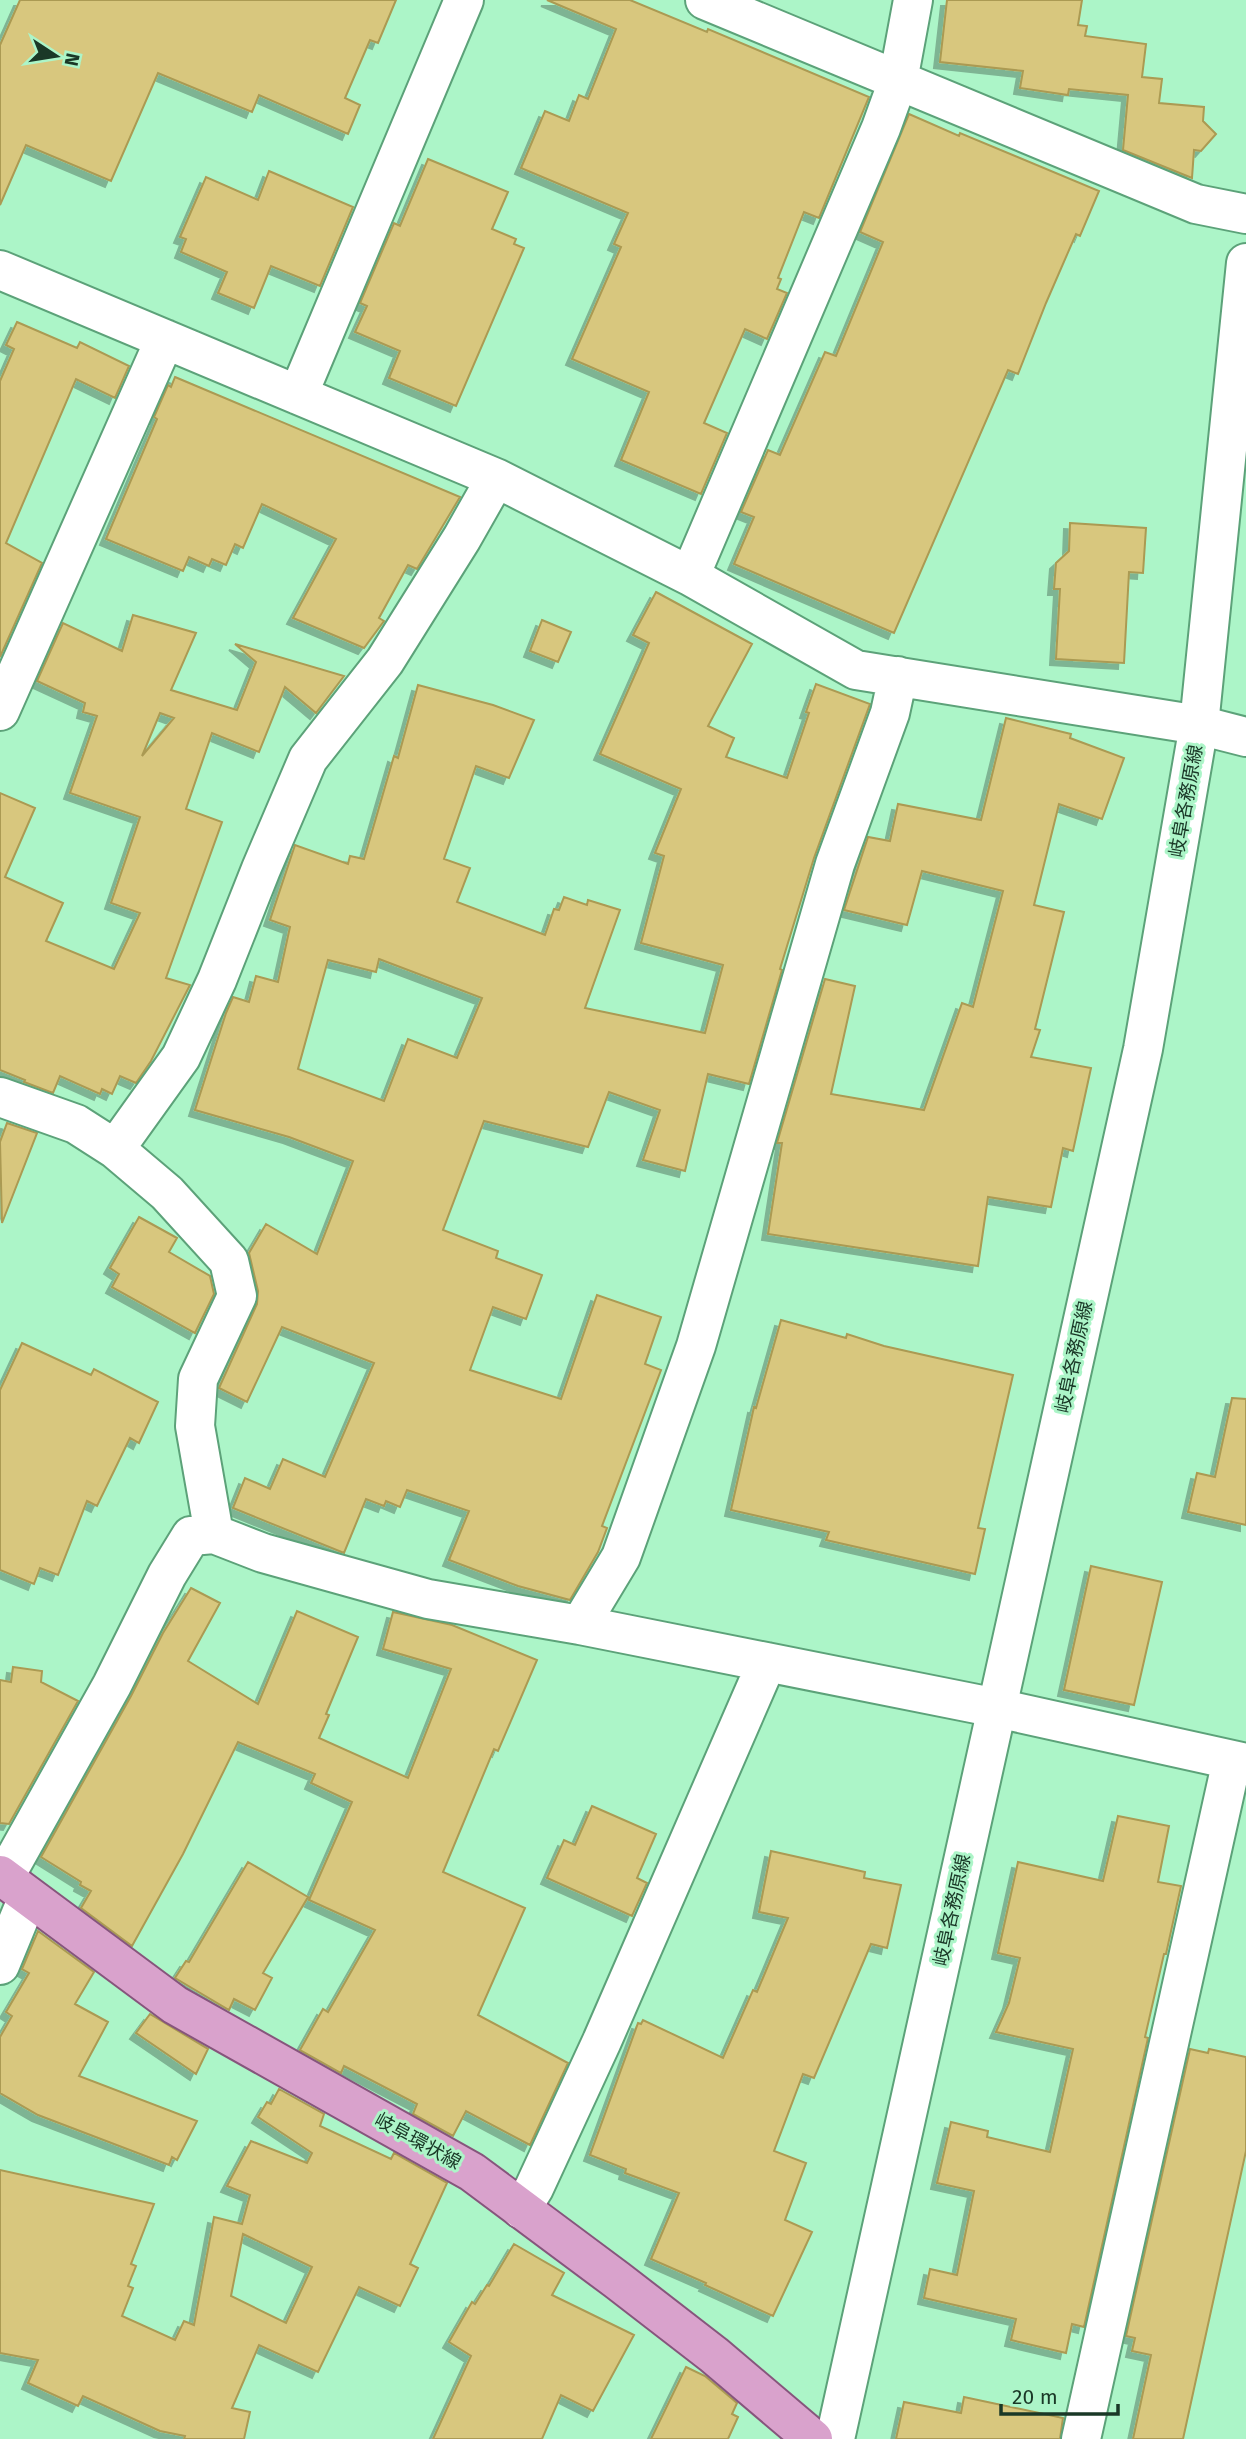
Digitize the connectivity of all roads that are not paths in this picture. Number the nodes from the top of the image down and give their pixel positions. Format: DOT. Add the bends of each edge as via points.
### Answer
graph roads {
  1 [pos="464,0"];
  2 [pos="705,0"];
  3 [pos="913,0"];
  4 [pos="898,81"];
  5 [pos="1246,214"];
  6 [pos="1246,263"];
  7 [pos="0,270"];
  8 [pos="165,339"];
  9 [pos="298,395"];
  10 [pos="496,478"];
  11 [pos="690,576"];
  12 [pos="898,677"];
  13 [pos="0,711"];
  14 [pos="1199,725"];
  15 [pos="1246,737"];
  16 [pos="0,1097"];
  17 [pos="115,1149"];
  18 [pos="214,1534"];
  19 [pos="580,1625"];
  20 [pos="766,1662"];
  21 [pos="997,1708"];
  22 [pos="1239,1762"];
  23 [pos="11,1884"];
  24 [pos="0,1965"];
  25 [pos="521,2209"];
  26 [pos="813,2439"];
  27 [pos="835,2439"];
  28 [pos="1081,2439"];
  1 -- 9 [label="street"];
  2 -- 4 [label="street"];
  3 -- 4 [label="street"];
  4 -- 5 [label="street" via="1196,204"];
  4 -- 11 [label="street"];
  6 -- 14 [label="street, 岐阜各務原線"];
  7 -- 8 [label="street"];
  8 -- 9 [label="street"];
  8 -- 13 [label="street"];
  9 -- 10 [label="street"];
  10 -- 11 [label="street"];
  10 -- 17 [label="street" via="385,661 308,759 181,1057"];
  11 -- 12 [label="street" via="856,670"];
  12 -- 14 [label="street"];
  12 -- 19 [label="street" via="890,713 835,864 696,1346 621,1557"];
  14 -- 15 [label="street"];
  14 -- 21 [label="street, 岐阜各務原線" via="1143,1049"];
  16 -- 17 [label="street" via="76,1124"];
  17 -- 18 [label="street" via="167,1193 229,1261 237,1296 198,1379 195,1426"];
  18 -- 19 [label="street" via="263,1553 428,1599"];
  18 -- 23 [label="street" via="191,1536 167,1576"];
  19 -- 20 [label="street"];
  20 -- 21 [label="street"];
  20 -- 25 [label="street" via="602,2041"];
  21 -- 22 [label="street"];
  21 -- 27 [label="street, 岐阜各務原線"];
  22 -- 28 [label="street"];
  23 -- 24 [label="street"];
  23 -- 25 [label="main road, 岐阜環状線" via="175,2005 472,2172"];
  25 -- 26 [label="main road, 岐阜環状線" via="713,2355"];
}
